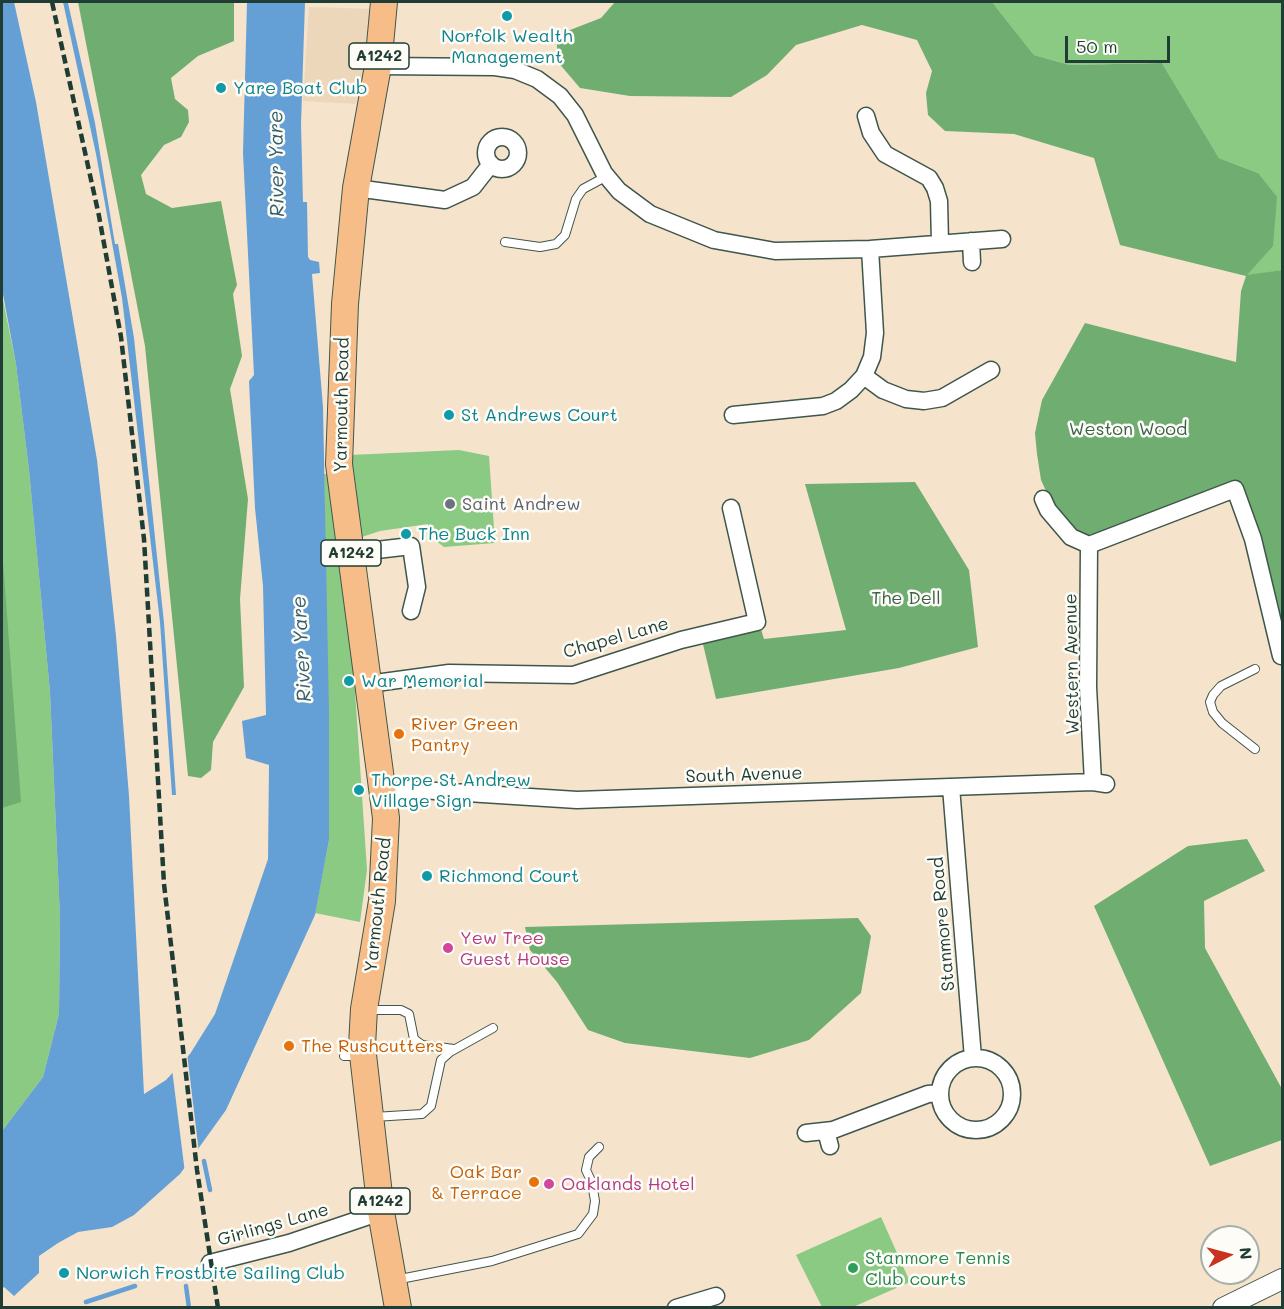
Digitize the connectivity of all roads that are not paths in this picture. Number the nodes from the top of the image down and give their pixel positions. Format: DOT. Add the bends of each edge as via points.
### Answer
graph roads {
  1 [pos="384,2"];
  2 [pos="373,81"];
  3 [pos="866,116"];
  4 [pos="491,164"];
  5 [pos="607,176"];
  6 [pos="356,188"];
  7 [pos="1002,239"];
  8 [pos="971,241"];
  9 [pos="505,243"];
  10 [pos="940,243"];
  11 [pos="870,249"];
  12 [pos="972,262"];
  13 [pos="992,370"];
  14 [pos="864,376"];
  15 [pos="733,415"];
  16 [pos="1043,499"];
  17 [pos="731,508"];
  18 [pos="1089,545"];
  19 [pos="351,553"];
  20 [pos="411,611"];
  21 [pos="1281,656"];
  22 [pos="1255,669"];
  23 [pos="368,684"];
  24 [pos="1255,749"];
  25 [pos="1100,783"];
  26 [pos="951,787"];
  27 [pos="384,793"];
  28 [pos="364,1010"];
  29 [pos="493,1028"];
  30 [pos="455,1049"];
  31 [pos="973,1059"];
  32 [pos="940,1093"];
  33 [pos="371,1117"];
  34 [pos="806,1133"];
  35 [pos="600,1146"];
  36 [pos="381,1212"];
  37 [pos="210,1263"];
  38 [pos="1282,1279"];
  39 [pos="392,1281"];
  40 [pos="716,1296"];
  41 [pos="398,1308"];
  42 [pos="676,1308"];
  43 [pos="1223,1308"];
  1 -- 2 [label="main road, Yarmouth Road / A1242"];
  2 -- 5 [label="street" via="495,67 515,70 537,79 560,96 575,115"];
  2 -- 6 [label="main road, Yarmouth Road / A1242"];
  3 -- 10 [label="street" via="871,133 885,154 929,178 935,188"];
  4 -- 6 [label="street" via="473,187 446,200"];
  5 -- 9 [label="lane" via="583,189 565,235 556,244 540,247"];
  5 -- 11 [label="street" via="619,191 650,214 714,240 775,251"];
  6 -- 19 [label="main road, Yarmouth Road / A1242" via="345,304 339,464"];
  7 -- 8 [label="street"];
  8 -- 10 [label="street"];
  8 -- 12 [label="street"];
  10 -- 11 [label="street"];
  11 -- 14 [label="street" via="875,333 872,357"];
  13 -- 14 [label="street" via="942,398 924,401 898,396"];
  14 -- 15 [label="street" via="836,401 823,406"];
  16 -- 18 [label="street" via="1071,537"];
  17 -- 23 [label="street, Chapel Lane" via="757,622 681,640 573,675 449,673"];
  18 -- 21 [label="street" via="1236,489 1253,539"];
  18 -- 25 [label="street, Western Avenue" via="1088,687"];
  19 -- 20 [label="street" via="417,545 417,587"];
  19 -- 23 [label="main road, Yarmouth Road / A1242"];
  22 -- 24 [label="lane" via="1221,686 1210,702 1222,723"];
  23 -- 27 [label="main road, Yarmouth Road / A1242"];
  25 -- 26 [label="street, South Avenue"];
  26 -- 27 [label="street, South Avenue" via="576,800 420,790"];
  26 -- 31 [label="street, Stanmore Road"];
  27 -- 28 [label="main road, Yarmouth Road / A1242" via="385,868"];
  28 -- 30 [label="lane" via="401,1010 409,1014 414,1039 422,1045"];
  28 -- 33 [label="main road, Yarmouth Road / A1242" via="353,1056"];
  29 -- 30 [label="lane"];
  30 -- 33 [label="lane" via="441,1060 432,1106 422,1114"];
  31 -- 32 [label="street" via="950,1069"];
  31 -- 32 [label="street" via="997,1065 1006,1075 1011,1101 999,1122 986,1129 960,1127 942,1107"];
  32 -- 34 [label="street" via="928,1094 828,1138"];
  33 -- 36 [label="main road, Yarmouth Road / A1242"];
  35 -- 39 [label="lane" via="589,1157 586,1170 595,1202 592,1214 578,1234 492,1261"];
  36 -- 37 [label="street, Girlings Lane" via="289,1243"];
  36 -- 39 [label="main road, Yarmouth Road / A1242"];
  38 -- 43 [label="street"];
  39 -- 41 [label="main road, Yarmouth Road / A1242"];
  40 -- 42 [label="street"];
}
